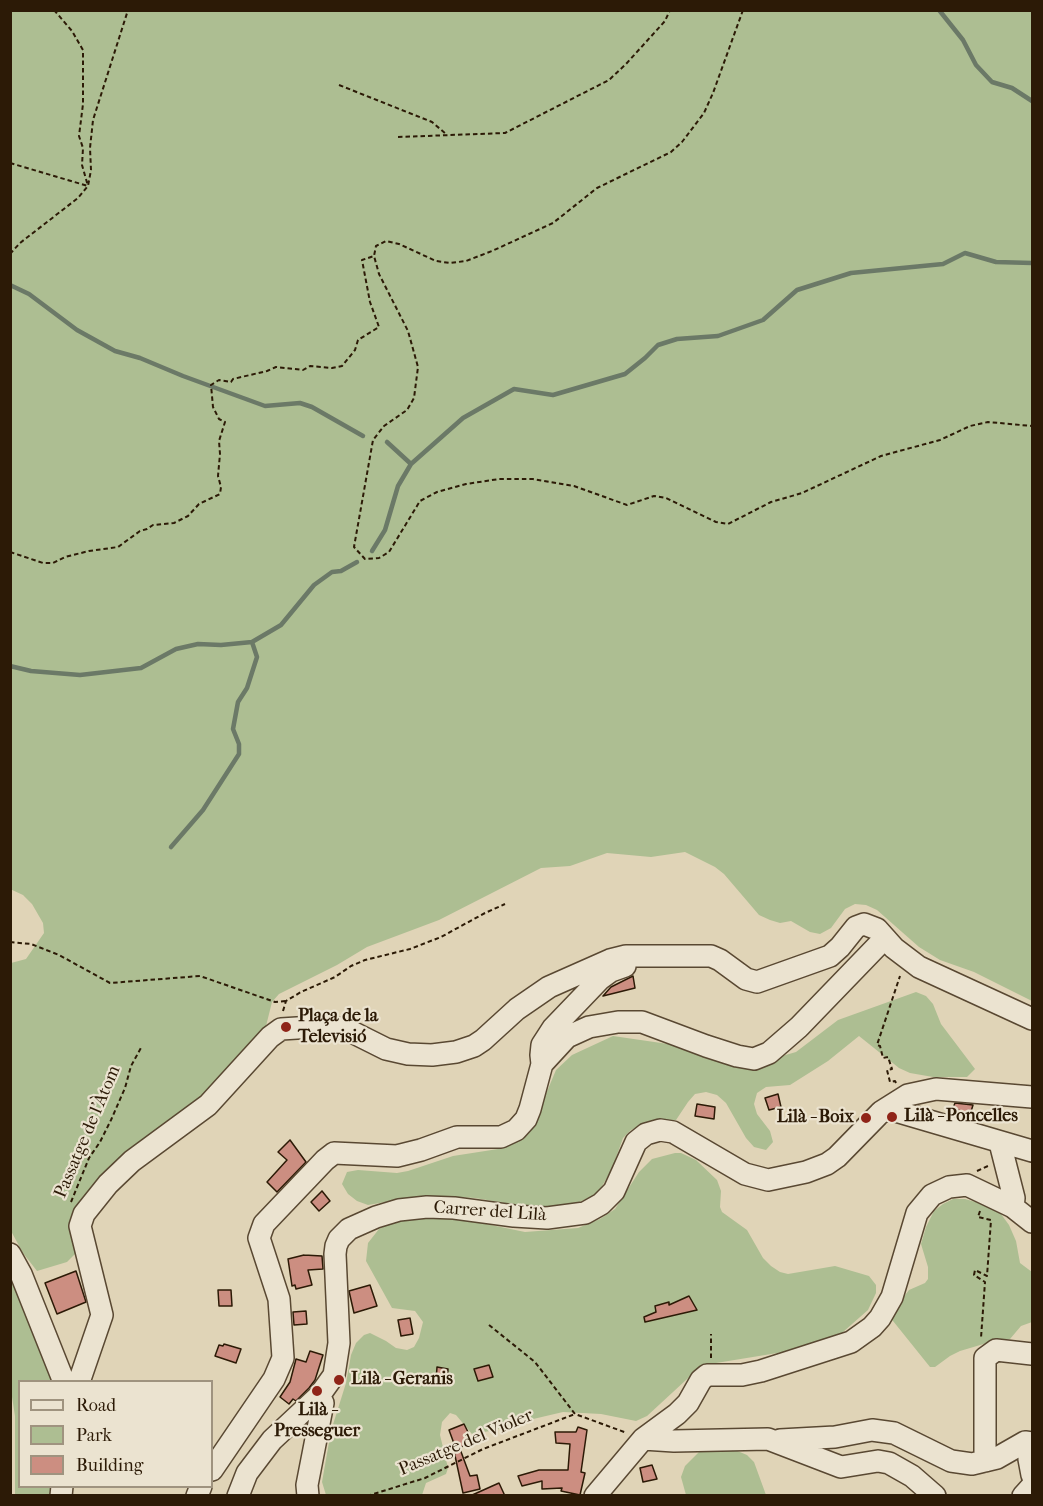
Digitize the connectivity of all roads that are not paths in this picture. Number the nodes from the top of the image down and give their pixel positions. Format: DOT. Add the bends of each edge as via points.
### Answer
graph roads {
  1 [pos="884,939"];
  2 [pos="651,957"];
  3 [pos="1032,1019"];
  4 [pos="542,1064"];
  5 [pos="1032,1097"];
  6 [pos="880,1112"];
  7 [pos="1002,1150"];
  8 [pos="1032,1151"];
  9 [pos="1013,1207"];
  10 [pos="1032,1222"];
  11 [pos="10,1254"];
  12 [pos="1032,1354"];
  13 [pos="63,1380"];
  14 [pos="80,1380"];
  15 [pos="319,1396"];
  16 [pos="644,1439"];
  17 [pos="768,1439"];
  18 [pos="1032,1444"];
  19 [pos="985,1461"];
  20 [pos="213,1469"];
  21 [pos="1032,1475"];
  22 [pos="1032,1486"];
  23 [pos="238,1496"];
  24 [pos="308,1496"];
  25 [pos="595,1496"];
  26 [pos="935,1496"];
  27 [pos="1023,1496"];
  1 -- 2 [label="street" via="873,927 860,925 830,956 757,982 746,979 714,956"];
  1 -- 3 [label="street" via="919,967"];
  1 -- 4 [label="street" via="799,1027 770,1053 754,1059 706,1047 642,1022 618,1022 589,1026 567,1037"];
  2 -- 4 [label="street" via="600,979 553,1028 542,1045"];
  2 -- 14 [label="street" via="610,960 549,987 483,1040 456,1052 408,1054 329,1026 281,1029 270,1037 208,1105 132,1161 84,1214 80,1226 102,1315"];
  4 -- 20 [label="street" via="528,1114 512,1133 501,1137 462,1136 397,1156 334,1153 264,1224 259,1238 279,1299 283,1358 274,1379"];
  5 -- 6 [label="street" via="936,1089 914,1093"];
  6 -- 7 [label="street" via="903,1112"];
  6 -- 15 [label="street, Carrer del Lilà" via="837,1157 817,1169 778,1179 753,1177 673,1132 660,1130 636,1142 614,1191 585,1213 547,1218 427,1207 399,1210 357,1226 343,1234 334,1254 338,1360 330,1383"];
  7 -- 8 [label="street"];
  7 -- 9 [label="street"];
  9 -- 10 [label="street"];
  9 -- 16 [label="street" via="967,1185 940,1190 921,1206 892,1297 880,1318 862,1335 761,1371 704,1377 688,1403"];
  11 -- 13 [label="street"];
  12 -- 19 [label="street" via="996,1350 985,1358"];
  15 -- 23 [label="street, Carrer del Lilà" via="272,1440 248,1473"];
  15 -- 24 [label="street" via="323,1403"];
  16 -- 17 [label="street"];
  16 -- 25 [label="street"];
  17 -- 19 [label="street" via="804,1440 872,1430 894,1432 951,1461"];
  17 -- 26 [label="street" via="841,1467 890,1463"];
  18 -- 19 [label="street" via="1025,1442"];
  18 -- 21 [label="street"];
  22 -- 27 [label="street"];
}
